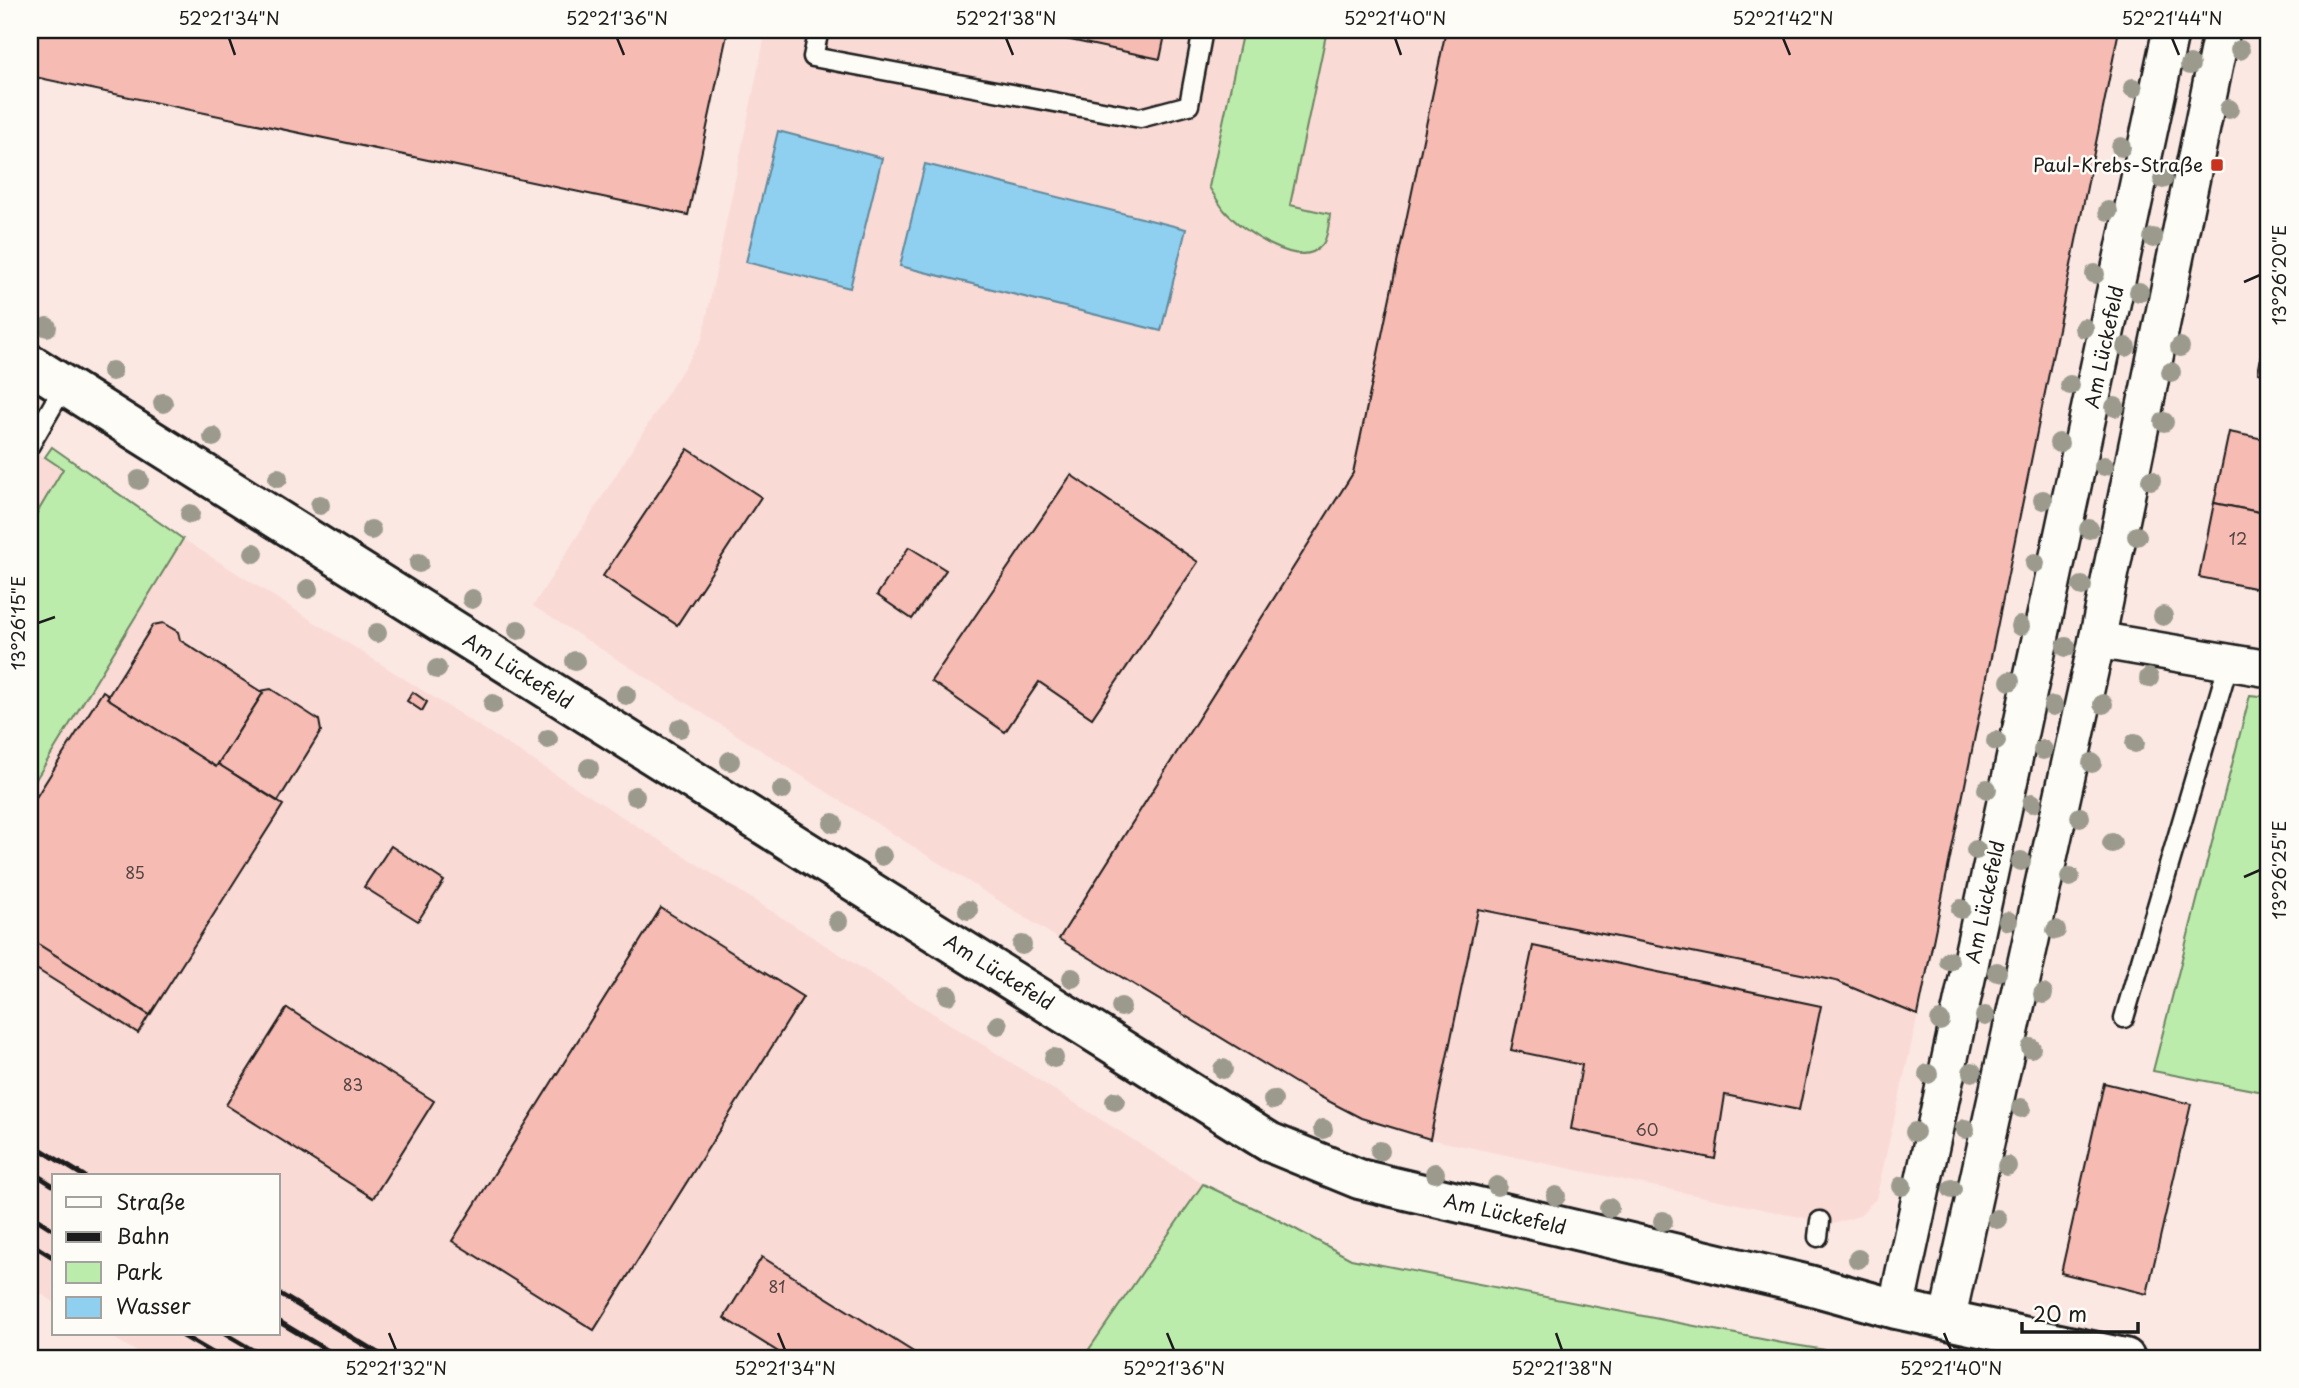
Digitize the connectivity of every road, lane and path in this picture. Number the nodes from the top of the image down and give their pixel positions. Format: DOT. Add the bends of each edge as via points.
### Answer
graph roads {
  1 [pos="818,30"];
  2 [pos="1203,30"];
  3 [pos="2171,30"];
  4 [pos="2222,30"];
  5 [pos="30,364"];
  6 [pos="64,386"];
  7 [pos="30,445"];
  8 [pos="2097,640"];
  9 [pos="2229,662"];
  10 [pos="2269,669"];
  11 [pos="2124,1018"];
  12 [pos="1896,1309"];
  13 [pos="1947,1320"];
  14 [pos="2124,1358"];
  1 -- 2 [label="lane" via="813,57 1140,118 1189,105"];
  3 -- 12 [label="street, Am Lückefeld"];
  4 -- 8 [label="street"];
  5 -- 6 [label="street, Am Lückefeld"];
  6 -- 7 [label="lane"];
  6 -- 12 [label="street, Am Lückefeld" via="1269,1142 1359,1179"];
  8 -- 9 [label="street"];
  8 -- 13 [label="street"];
  9 -- 10 [label="street"];
  9 -- 11 [label="lane"];
  12 -- 13 [label="street"];
  13 -- 14 [label="street"];
}
